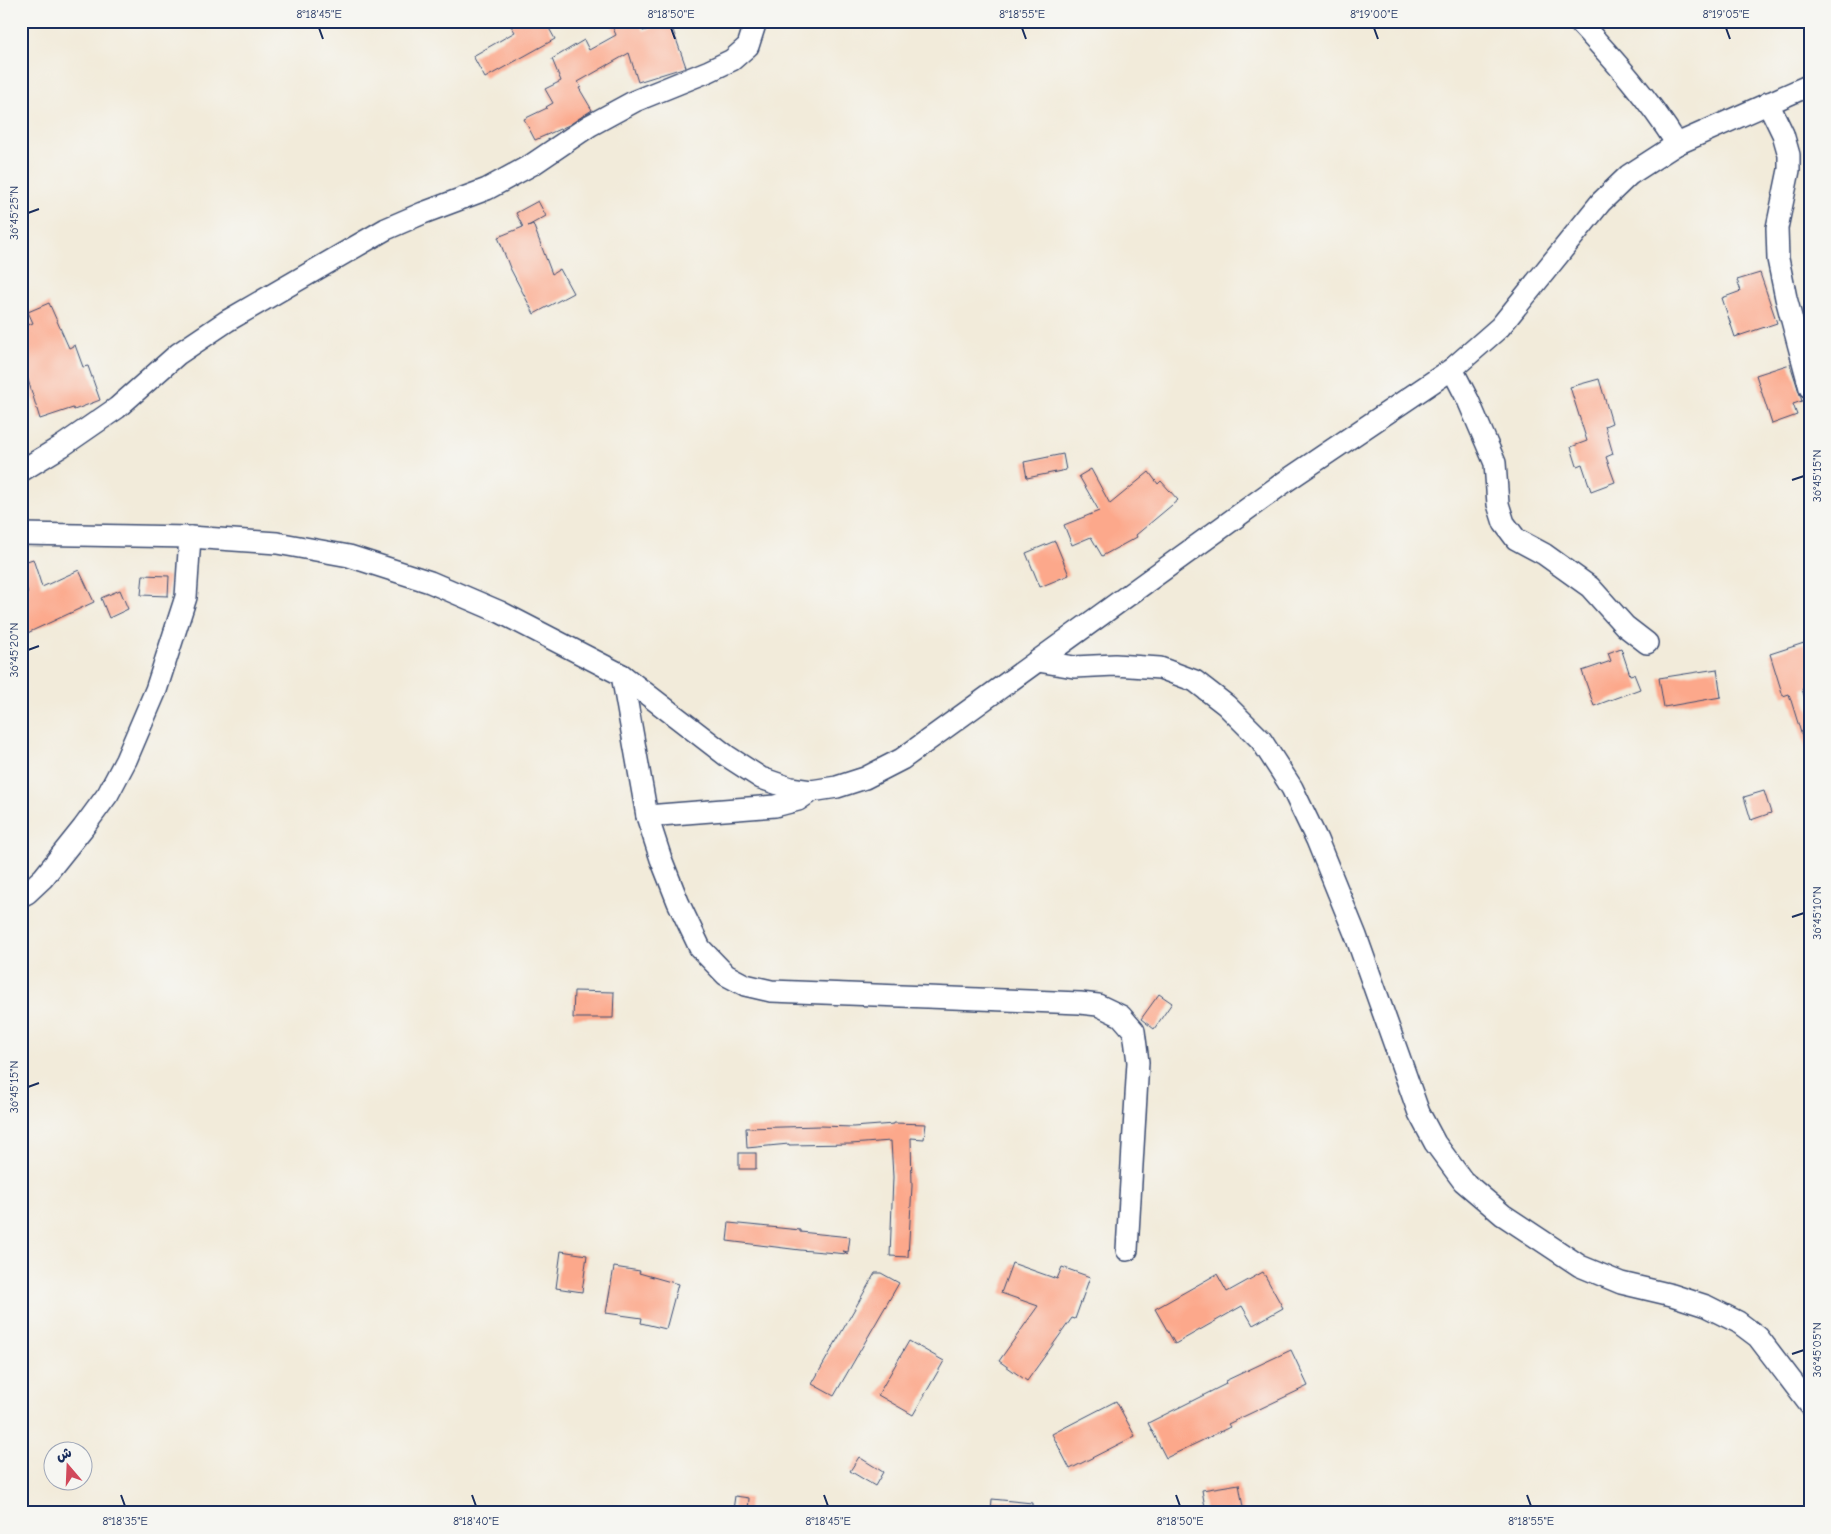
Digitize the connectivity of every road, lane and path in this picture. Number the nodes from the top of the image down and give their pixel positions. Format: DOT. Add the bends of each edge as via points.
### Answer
graph roads {
  1 [pos="756,21"];
  2 [pos="1578,21"];
  3 [pos="1810,85"];
  4 [pos="1768,103"];
  5 [pos="1677,144"];
  6 [pos="1452,369"];
  7 [pos="1810,388"];
  8 [pos="21,471"];
  9 [pos="21,534"];
  10 [pos="190,537"];
  11 [pos="1647,643"];
  12 [pos="1038,661"];
  13 [pos="622,675"];
  14 [pos="811,791"];
  15 [pos="647,816"];
  16 [pos="21,896"];
  17 [pos="1127,1250"];
  18 [pos="1810,1405"];
  1 -- 8 [label="street" via="748,46 732,60 635,101 487,189 386,229 227,321 178,354 117,408"];
  2 -- 5 [label="street" via="1635,84"];
  3 -- 4 [label="street"];
  4 -- 5 [label="street"];
  4 -- 7 [label="street" via="1784,134 1789,154 1777,228 1778,259"];
  5 -- 6 [label="street" via="1629,175 1602,202 1500,327"];
  6 -- 11 [label="street" via="1495,462 1498,504 1504,522 1516,539 1544,554 1590,587 1625,626"];
  6 -- 12 [label="street" via="1286,481"];
  9 -- 10 [label="street"];
  10 -- 13 [label="street" via="277,543 349,556 430,582 500,612"];
  10 -- 16 [label="street" via="186,597 156,690 126,760 108,794 83,828 43,878"];
  12 -- 14 [label="street" via="902,759 865,778"];
  12 -- 18 [label="street" via="1074,667 1160,668 1195,681 1226,705 1261,740 1292,788 1356,936 1419,1113 1435,1143 1464,1182 1504,1215 1580,1266 1620,1282 1706,1306 1738,1322 1758,1336"];
  13 -- 14 [label="street" via="726,756 761,778"];
  13 -- 15 [label="street"];
  14 -- 15 [label="street" via="798,800 775,806"];
  15 -- 17 [label="street" via="678,902 700,948 726,975 745,985 771,991 1080,1003 1098,1005 1121,1016 1134,1031 1138,1062"];
}
